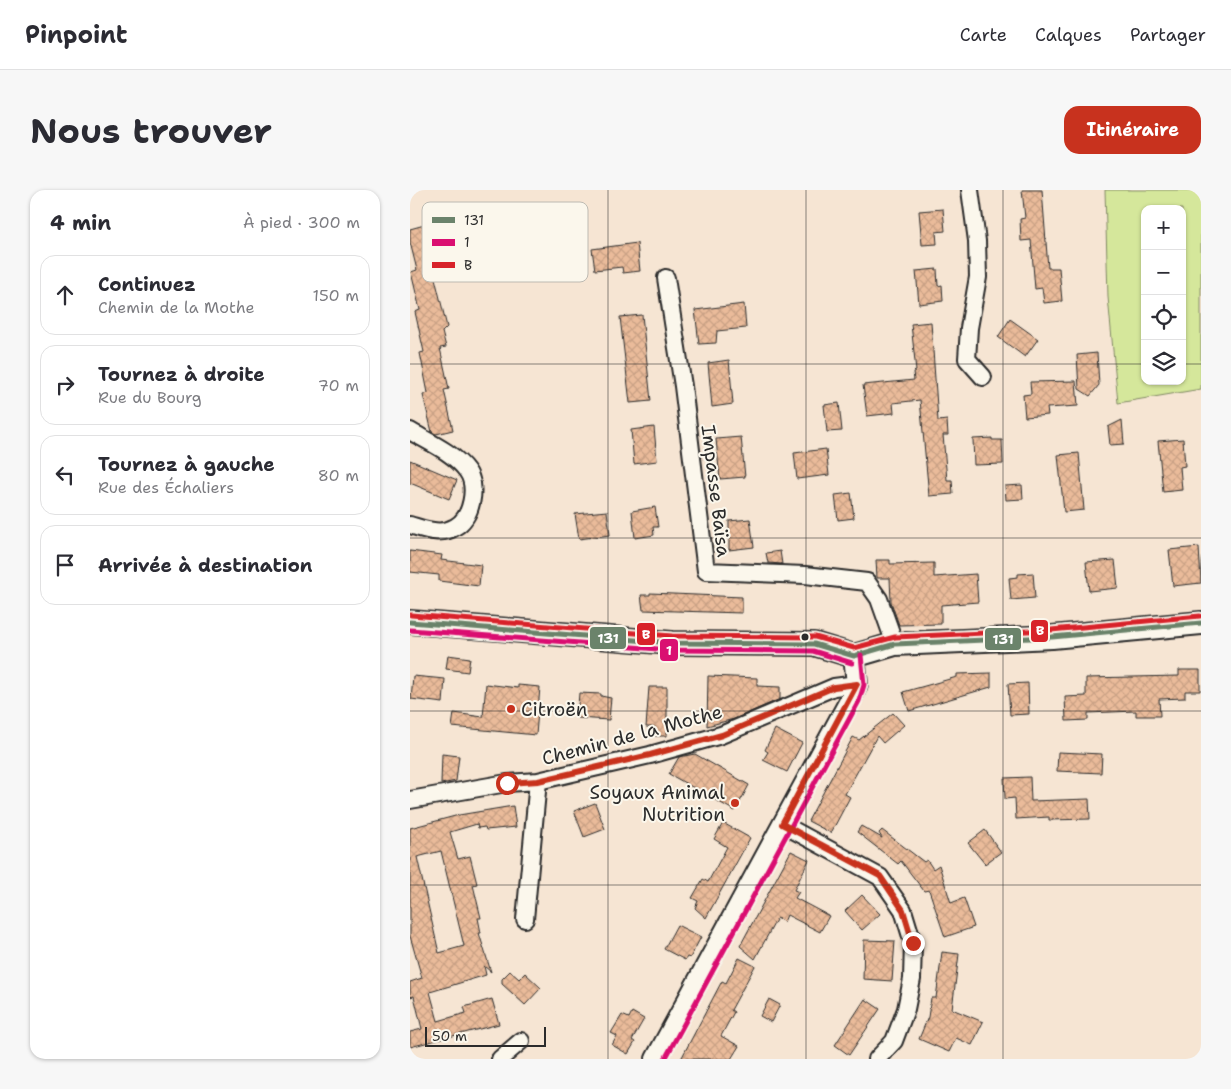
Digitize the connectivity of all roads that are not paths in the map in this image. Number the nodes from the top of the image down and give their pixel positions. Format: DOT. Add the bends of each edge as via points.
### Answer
graph roads {
  1 [pos="970,190"];
  2 [pos="666,278"];
  3 [pos="983,376"];
  4 [pos="410,431"];
  5 [pos="410,525"];
  6 [pos="410,622"];
  7 [pos="1201,623"];
  8 [pos="894,644"];
  9 [pos="854,656"];
  10 [pos="857,684"];
  11 [pos="538,781"];
  12 [pos="410,800"];
  13 [pos="782,824"];
  14 [pos="525,919"];
  15 [pos="521,1041"];
  16 [pos="500,1059"];
  17 [pos="656,1059"];
  18 [pos="877,1059"];
  1 -- 3 [label="street" via="978,276 967,359"];
  2 -- 8 [label="street, Impasse Baïsa" via="706,572 805,575 867,582 878,599"];
  4 -- 5 [label="street" via="457,460 468,473 472,496 467,514 455,528 434,532"];
  6 -- 9 [label="main road" via="672,643 814,644"];
  7 -- 8 [label="main road" via="1052,637"];
  8 -- 9 [label="main road"];
  9 -- 10 [label="street"];
  10 -- 11 [label="street, Chemin de la Mothe" via="834,687 722,735"];
  10 -- 13 [label="street"];
  11 -- 12 [label="street, Chemin de la Mothe" via="507,783"];
  11 -- 14 [label="street"];
  13 -- 17 [label="street"];
  13 -- 18 [label="street" via="880,876 903,910 913,943 912,979 906,1009 894,1041"];
  15 -- 16 [label="street"];
}
